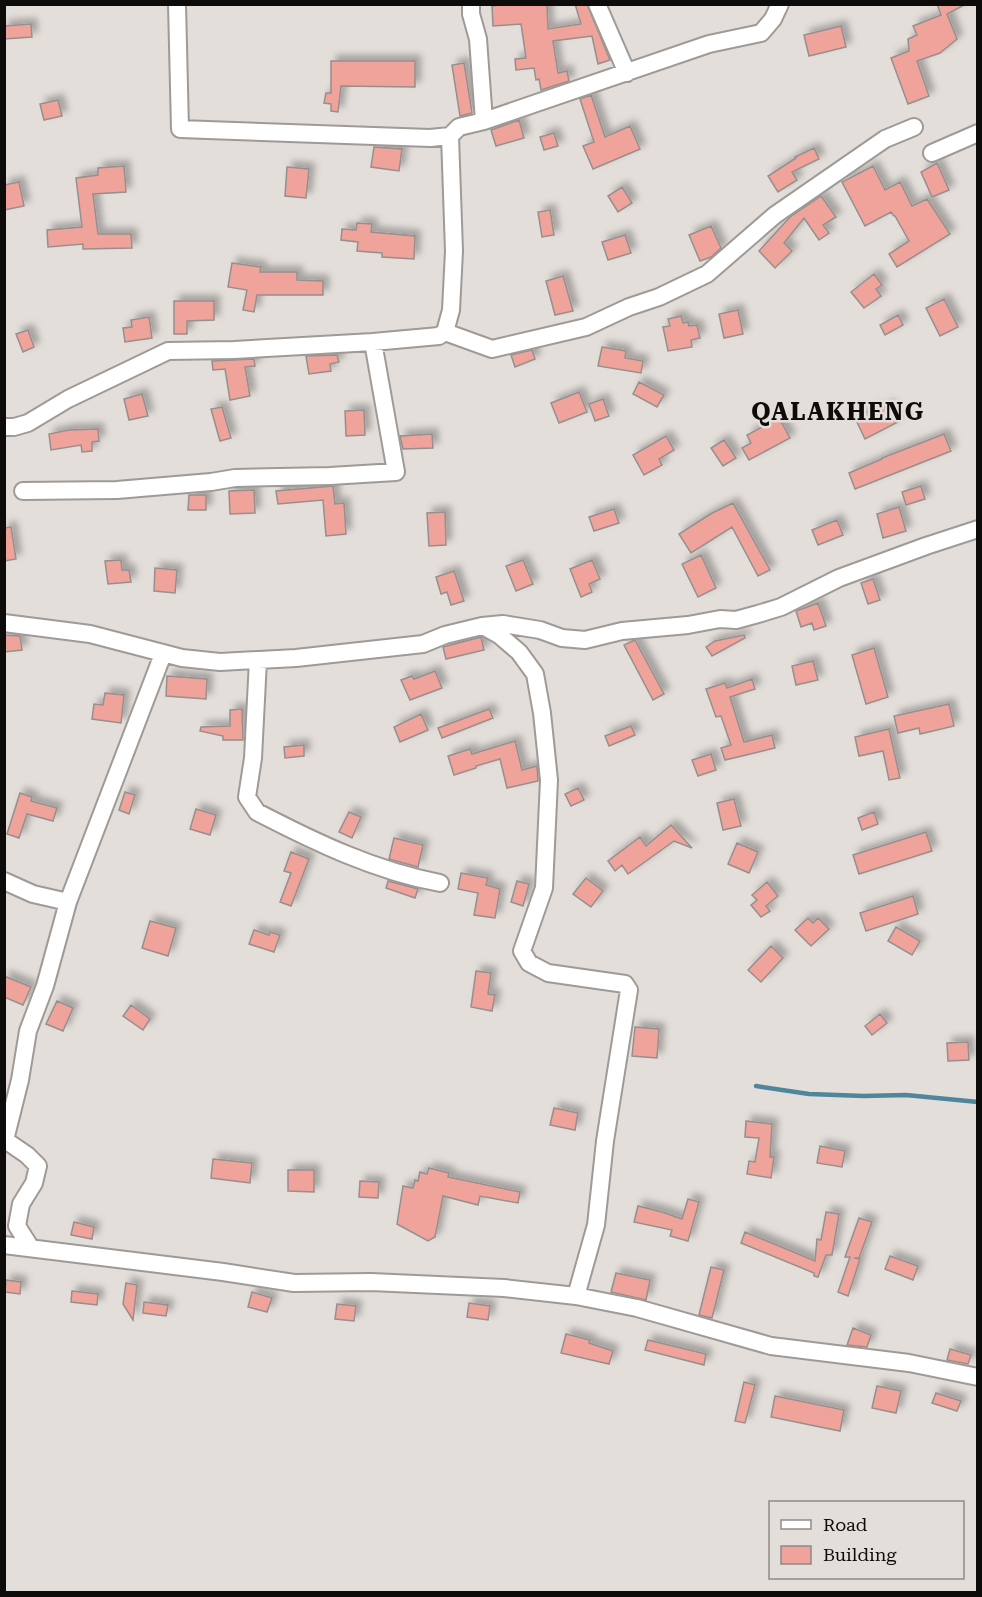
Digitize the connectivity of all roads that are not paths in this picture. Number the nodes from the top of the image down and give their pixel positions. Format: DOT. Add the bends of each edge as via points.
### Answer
graph roads {
  1 [pos="177,4"];
  2 [pos="471,4"];
  3 [pos="597,4"];
  4 [pos="780,4"];
  5 [pos="627,73"];
  6 [pos="484,121"];
  7 [pos="914,127"];
  8 [pos="978,133"];
  9 [pos="450,136"];
  10 [pos="932,153"];
  11 [pos="445,332"];
  12 [pos="373,342"];
  13 [pos="4,427"];
  14 [pos="23,491"];
  15 [pos="978,529"];
  16 [pos="4,623"];
  17 [pos="482,626"];
  18 [pos="163,654"];
  19 [pos="258,660"];
  20 [pos="4,881"];
  21 [pos="440,883"];
  22 [pos="68,902"];
  23 [pos="4,1245"];
  24 [pos="31,1248"];
  25 [pos="576,1296"];
  26 [pos="978,1377"];
  1 -- 9 [label="street" via="180,129 391,138"];
  2 -- 6 [label="street" via="478,39"];
  3 -- 5 [label="street"];
  4 -- 5 [label="street" via="774,19 761,33 709,44"];
  5 -- 6 [label="street"];
  6 -- 9 [label="street" via="459,127"];
  7 -- 11 [label="street" via="885,139 775,215 707,274 659,297 586,327 492,350"];
  8 -- 10 [label="street"];
  9 -- 11 [label="street" via="454,250 451,310"];
  11 -- 12 [label="street" via="439,336"];
  12 -- 13 [label="street" via="168,351 27,423"];
  12 -- 14 [label="street" via="396,472 235,478 117,490"];
  15 -- 17 [label="street" via="839,578 781,607 736,620 622,631 585,640 503,624"];
  16 -- 18 [label="street" via="90,634"];
  17 -- 19 [label="street" via="423,644"];
  17 -- 25 [label="street" via="499,634 519,652 535,675 542,713 549,780 544,888 522,951 529,963 548,973 625,984 629,990 596,1225"];
  18 -- 19 [label="street" via="220,662"];
  18 -- 22 [label="street"];
  19 -- 21 [label="street" via="247,797 256,812 362,861"];
  20 -- 22 [label="street" via="33,894"];
  22 -- 24 [label="street" via="28,1031 21,1080 5,1140 38,1166 34,1183 21,1204 17,1226"];
  23 -- 24 [label="street"];
  24 -- 25 [label="street" via="294,1283 504,1288"];
  25 -- 26 [label="street" via="637,1308 771,1346 909,1363"];
}
